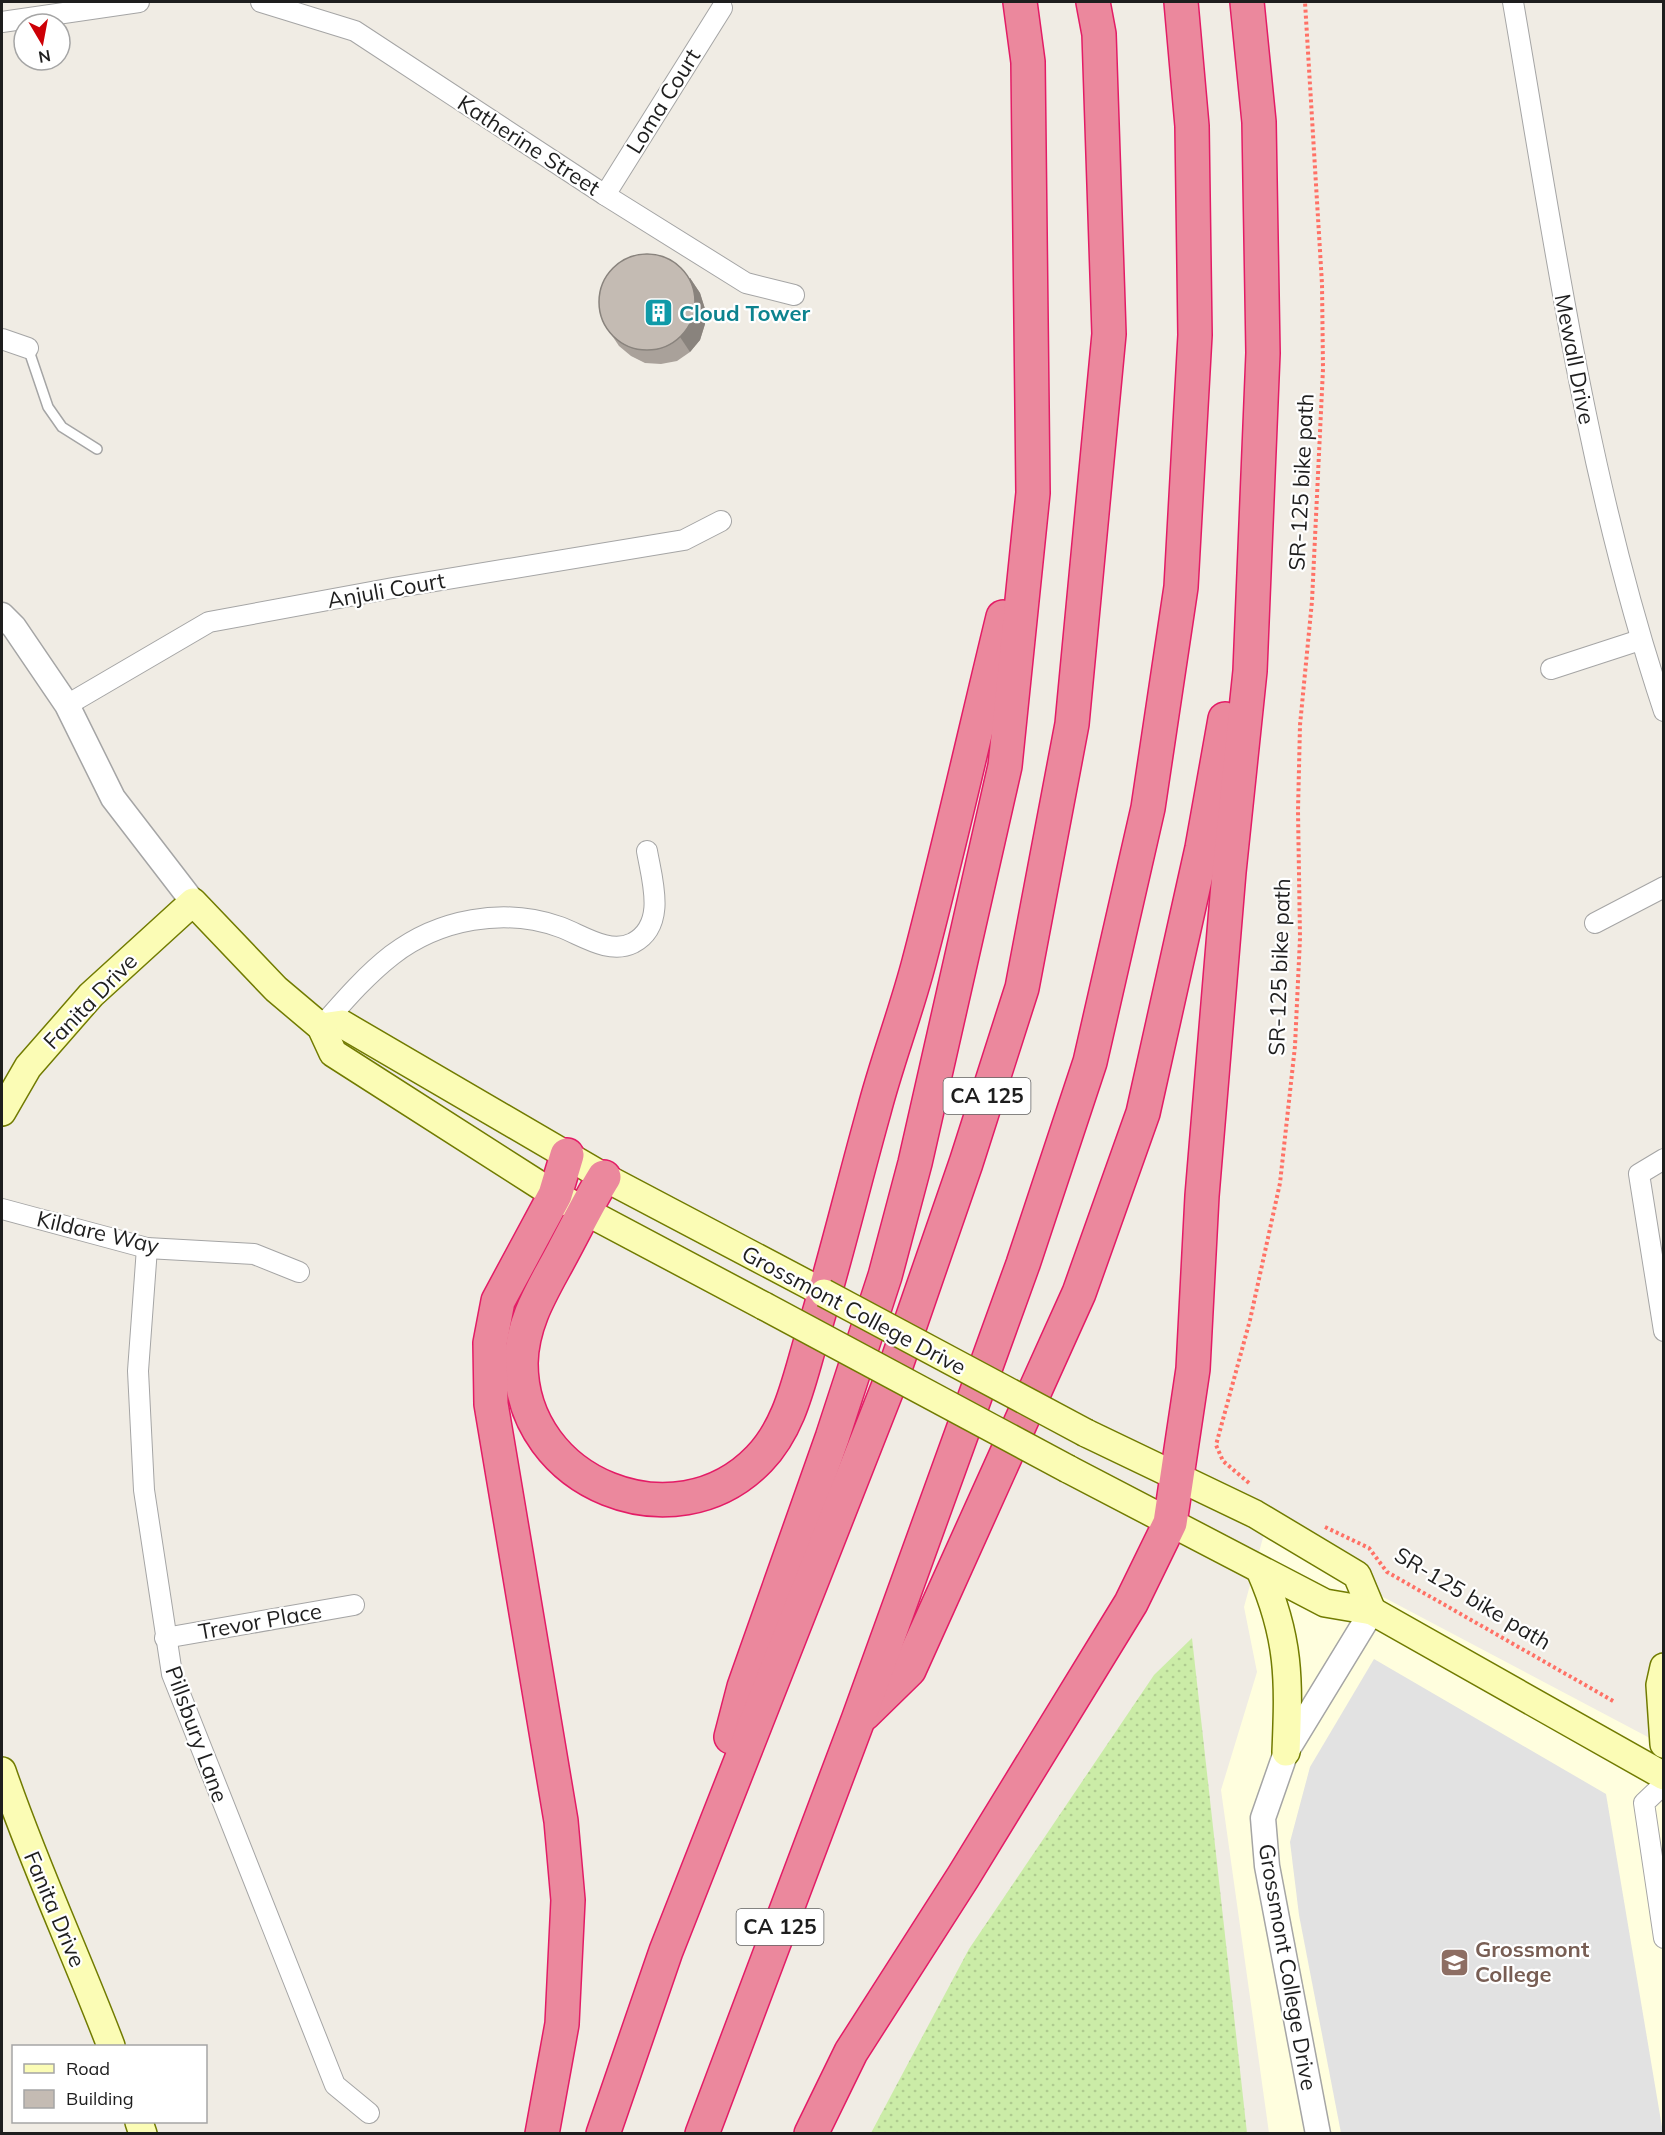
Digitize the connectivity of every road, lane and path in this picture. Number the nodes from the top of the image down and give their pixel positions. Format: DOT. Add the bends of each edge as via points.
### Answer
graph roads {
  1 [pos="139,2"];
  2 [pos="261,2"];
  3 [pos="1020,2"];
  4 [pos="1093,2"];
  5 [pos="1181,2"];
  6 [pos="1247,2"];
  7 [pos="1305,2"];
  8 [pos="1513,2"];
  9 [pos="722,8"];
  10 [pos="2,22"];
  11 [pos="605,195"];
  12 [pos="794,295"];
  13 [pos="2,339"];
  14 [pos="28,348"];
  15 [pos="97,449"];
  16 [pos="1033,493"];
  17 [pos="721,521"];
  18 [pos="1256,553"];
  19 [pos="2,615"];
  20 [pos="1640,640"];
  21 [pos="1551,669"];
  22 [pos="67,705"];
  23 [pos="1664,711"];
  24 [pos="647,851"];
  25 [pos="1664,887"];
  26 [pos="193,902"];
  27 [pos="1595,923"];
  28 [pos="321,1027"];
  29 [pos="2,1112"];
  30 [pos="567,1155"];
  31 [pos="1664,1160"];
  32 [pos="604,1177"];
  33 [pos="555,1195"];
  34 [pos="2,1209"];
  35 [pos="583,1211"];
  36 [pos="147,1248"];
  37 [pos="299,1272"];
  38 [pos="1664,1330"];
  39 [pos="1175,1474"];
  40 [pos="1254,1488"];
  41 [pos="1170,1523"];
  42 [pos="1317,1523"];
  43 [pos="1260,1570"];
  44 [pos="354,1605"];
  45 [pos="1372,1611"];
  46 [pos="165,1638"];
  47 [pos="1664,1667"];
  48 [pos="1615,1702"];
  49 [pos="858,1720"];
  50 [pos="1664,1744"];
  51 [pos="1286,1752"];
  52 [pos="2,1771"];
  53 [pos="1664,1776"];
  54 [pos="1664,1784"];
  55 [pos="688,1895"];
  56 [pos="1664,1938"];
  57 [pos="111,2045"];
  58 [pos="369,2113"];
  59 [pos="542,2133"];
  60 [pos="603,2133"];
  61 [pos="702,2133"];
  62 [pos="811,2133"];
  63 [pos="1318,2133"];
  1 -- 10 [label="street"];
  2 -- 11 [label="street, Katherine Street" via="355,31"];
  3 -- 16 [label="highway" via="1028,62"];
  4 -- 55 [label="highway, CA 125" via="1099,34 1109,334 1072,724 1022,988 891,1377"];
  5 -- 49 [label="highway, CA 125" via="1192,126 1195,335 1181,587 1148,808 1090,1062 1023,1264"];
  6 -- 18 [label="highway" via="1259,122 1263,342"];
  7 -- 40 [label="path, SR-125 bike path" via="1322,284 1323,369 1312,601 1300,725 1300,938 1295,1046 1280,1183 1250,1320 1216,1445 1223,1461"];
  8 -- 20 [label="street, Mewall Drive" via="1572,351"];
  9 -- 11 [label="street, Loma Court"];
  11 -- 12 [label="street, Katherine Street" via="746,283"];
  13 -- 14 [label="street"];
  14 -- 15 [label="lane" via="48,407 62,427"];
  16 -- 35 [label="highway" via="919,964 789,1412 759,1459 712,1491 658,1500 607,1490 562,1459 537,1425 529,1407 521,1366 525,1328"];
  16 -- 55 [label="highway" via="1005,766 915,1163 885,1276 843,1405 744,1687"];
  17 -- 22 [label="street, Anjuli Court" via="684,540 209,622"];
  18 -- 39 [label="highway" via="1250,671 1202,1196 1192,1369"];
  18 -- 49 [label="highway" via="1202,848 1143,1113 1079,1293 909,1670"];
  19 -- 22 [label="street, Grossmont College Drive"];
  20 -- 21 [label="street"];
  20 -- 23 [label="street, Mewall Drive"];
  22 -- 26 [label="street, Grossmont College Drive" via="113,798"];
  24 -- 28 [label="street" via="656,905 649,928 633,943 600,946 559,927 515,918 450,925 392,954"];
  25 -- 27 [label="street"];
  26 -- 28 [label="main road, Grossmont College Drive" via="276,988"];
  26 -- 29 [label="main road, Fanita Drive" via="91,995 28,1067"];
  28 -- 30 [label="main road, Grossmont College Drive" via="342,1024"];
  28 -- 33 [label="main road, Grossmont College Drive" via="333,1053"];
  30 -- 32 [label="main road, Grossmont College Drive"];
  30 -- 33 [label="highway"];
  31 -- 38 [label="street" via="1639,1174"];
  32 -- 35 [label="highway"];
  32 -- 39 [label="main road, Grossmont College Drive, bridge" via="1086,1433"];
  33 -- 35 [label="main road, Grossmont College Drive"];
  33 -- 59 [label="highway" via="498,1301 489,1365 491,1404 561,1821 568,1900 562,2024"];
  34 -- 36 [label="street, Kildare Way"];
  35 -- 41 [label="main road, Grossmont College Drive, bridge"];
  36 -- 37 [label="street, Kildare Way" via="254,1254"];
  36 -- 46 [label="street, Pillsbury Lane" via="138,1371 144,1490"];
  39 -- 41 [label="highway"];
  39 -- 45 [label="main road, Grossmont College Drive" via="1255,1514 1357,1575"];
  41 -- 43 [label="main road, Grossmont College Drive"];
  41 -- 62 [label="highway" via="1131,1603 851,2052"];
  42 -- 48 [label="path, SR-125 bike path" via="1369,1548 1387,1572"];
  43 -- 45 [label="main road, Grossmont College Drive" via="1325,1603"];
  43 -- 51 [label="main road" via="1285,1642"];
  44 -- 46 [label="street, Trevor Place"];
  45 -- 51 [label="street, Grossmont College Drive"];
  45 -- 53 [label="main road, Grossmont College Drive"];
  46 -- 58 [label="street, Pillsbury Lane" via="172,1674 335,2085"];
  47 -- 50 [label="main road" via="1660,1685"];
  49 -- 61 [label="highway, CA 125"];
  51 -- 63 [label="street, Grossmont College Drive" via="1263,1818 1268,1866"];
  52 -- 57 [label="main road, Fanita Drive" via="29,1851"];
  54 -- 56 [label="street" via="1644,1803"];
  55 -- 60 [label="highway, CA 125"];
}
